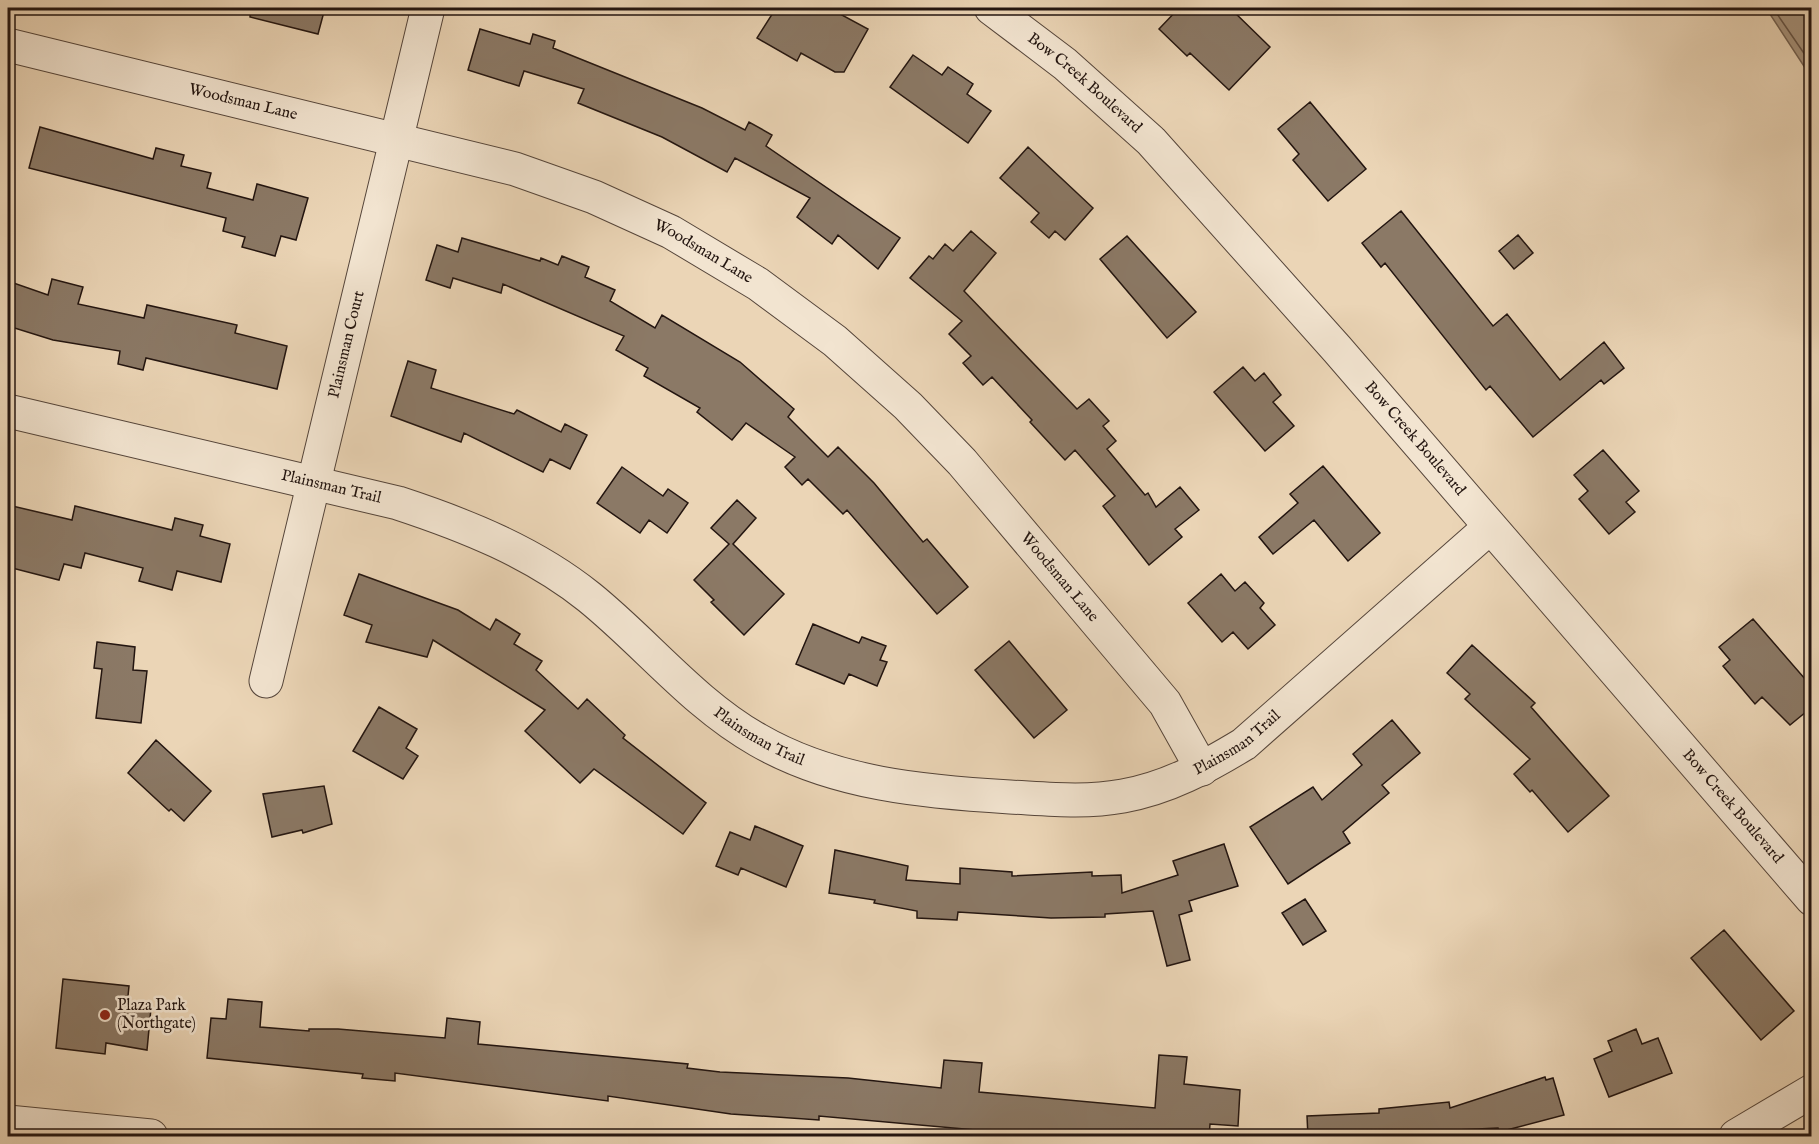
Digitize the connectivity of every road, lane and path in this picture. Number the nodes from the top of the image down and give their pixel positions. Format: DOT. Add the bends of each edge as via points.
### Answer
graph roads {
  1 [pos="428,8"];
  2 [pos="991,8"];
  3 [pos="8,45"];
  4 [pos="397,139"];
  5 [pos="8,411"];
  6 [pos="314,484"];
  7 [pos="1489,528"];
  8 [pos="266,681"];
  9 [pos="1202,769"];
  10 [pos="1812,899"];
  11 [pos="1812,1091"];
  12 [pos="8,1122"];
  13 [pos="151,1137"];
  14 [pos="1736,1137"];
  1 -- 4 [label="street, Plainsman Court"];
  2 -- 7 [label="street, Bow Creek Boulevard" via="1065,64 1151,141 1337,348"];
  3 -- 4 [label="street, Woodsman Lane"];
  4 -- 6 [label="street, Plainsman Court"];
  4 -- 9 [label="street, Woodsman Lane" via="515,169 594,197 671,232 758,284 835,341 908,406 962,462 1165,703"];
  5 -- 6 [label="street, Plainsman Trail"];
  6 -- 8 [label="street, Plainsman Court"];
  6 -- 9 [label="street, Plainsman Trail" via="398,503 457,523 524,555 586,595 715,711 758,740 804,763 843,776 955,794 1077,801 1124,796 1170,784"];
  7 -- 9 [label="street, Plainsman Trail" via="1244,744"];
  7 -- 10 [label="street, Bow Creek Boulevard"];
  11 -- 14 [label="street"];
  12 -- 13 [label="street"];
}
